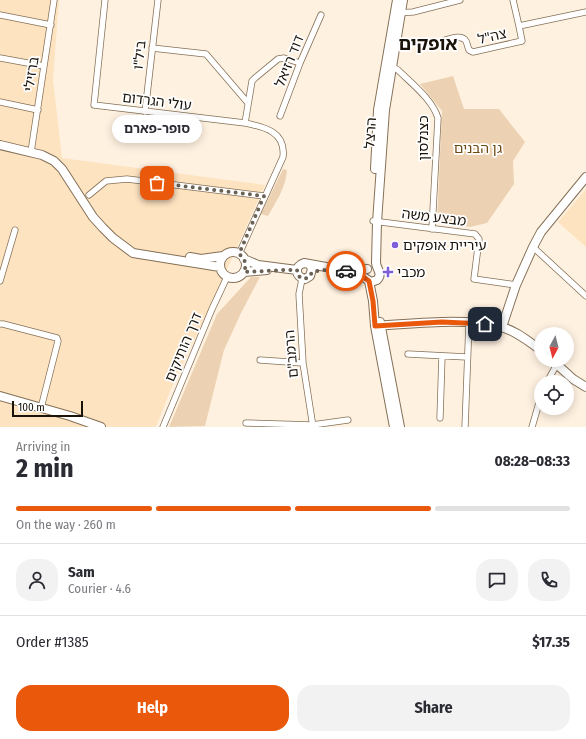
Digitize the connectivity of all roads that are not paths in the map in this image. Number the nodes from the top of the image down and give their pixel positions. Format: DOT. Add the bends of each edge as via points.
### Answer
graph roads {
  1 [pos="54,0"];
  2 [pos="105,0"];
  3 [pos="158,0"];
  4 [pos="397,0"];
  5 [pos="403,0"];
  6 [pos="460,0"];
  7 [pos="513,0"];
  8 [pos="586,12"];
  9 [pos="398,13"];
  10 [pos="321,14"];
  11 [pos="0,15"];
  12 [pos="50,25"];
  13 [pos="519,26"];
  14 [pos="440,42"];
  15 [pos="152,48"];
  16 [pos="0,58"];
  17 [pos="300,63"];
  18 [pos="44,66"];
  19 [pos="391,66"];
  20 [pos="0,102"];
  21 [pos="248,103"];
  22 [pos="38,110"];
  23 [pos="145,112"];
  24 [pos="280,116"];
  25 [pos="245,123"];
  26 [pos="0,145"];
  27 [pos="31,152"];
  28 [pos="586,177"];
  29 [pos="88,195"];
  30 [pos="264,196"];
  31 [pos="375,221"];
  32 [pos="432,229"];
  33 [pos="15,230"];
  34 [pos="122,245"];
  35 [pos="533,247"];
  36 [pos="223,256"];
  37 [pos="241,256"];
  38 [pos="220,267"];
  39 [pos="371,268"];
  40 [pos="311,269"];
  41 [pos="285,270"];
  42 [pos="297,270"];
  43 [pos="348,271"];
  44 [pos="244,272"];
  45 [pos="227,277"];
  46 [pos="302,279"];
  47 [pos="370,280"];
  48 [pos="0,281"];
  49 [pos="516,285"];
  50 [pos="586,296"];
  51 [pos="469,323"];
  52 [pos="0,324"];
  53 [pos="378,326"];
  54 [pos="502,327"];
  55 [pos="534,345"];
  56 [pos="408,354"];
  57 [pos="442,356"];
  58 [pos="467,358"];
  59 [pos="260,360"];
  60 [pos="303,363"];
  61 [pos="560,367"];
  62 [pos="586,387"];
  63 [pos="0,396"];
  64 [pos="41,408"];
  65 [pos="535,415"];
  66 [pos="440,418"];
  67 [pos="348,420"];
  68 [pos="246,423"];
  69 [pos="313,426"];
  70 [pos="101,427"];
  71 [pos="163,427"];
  72 [pos="394,427"];
  73 [pos="400,427"];
  74 [pos="465,427"];
  75 [pos="532,427"];
  1 -- 12 [label="street, ברזילי"];
  2 -- 23 [label="street, עולי הגרדום" via="94,106"];
  3 -- 15 [label="street, ביל\"ו"];
  4 -- 9 [label="main road, הרצל"];
  5 -- 9 [label="main road, הרצל"];
  6 -- 9 [label="street" via="413,12"];
  7 -- 13 [label="street"];
  8 -- 13 [label="street, צה\"ל"];
  9 -- 19 [label="main road, הרצל"];
  9 -- 31 [label="main road, הרצל" via="378,110"];
  10 -- 17 [label="street, דוד רזיאל"];
  11 -- 12 [label="street"];
  12 -- 18 [label="street, ברזילי"];
  13 -- 14 [label="street, צה\"ל" via="522,41 473,52 469,50 466,40 461,38"];
  15 -- 21 [label="street" via="206,54"];
  15 -- 23 [label="street, ביל\"ו"];
  16 -- 18 [label="street"];
  17 -- 21 [label="street" via="284,58 278,59 252,81"];
  17 -- 24 [label="street, דוד רזיאל"];
  18 -- 22 [label="street, ברזילי"];
  19 -- 31 [label="main road, הרצל"];
  19 -- 32 [label="street, כצנלסון" via="398,70 436,110 438,118"];
  20 -- 22 [label="street"];
  21 -- 25 [label="street"];
  22 -- 27 [label="street, ברזילי"];
  23 -- 25 [label="street, עולי הגרדום"];
  25 -- 30 [label="street, עולי הגרדום" via="264,127 275,133 283,150"];
  26 -- 27 [label="main road"];
  27 -- 34 [label="main road" via="48,157 58,164 94,217"];
  28 -- 35 [label="main road" via="541,232"];
  29 -- 30 [label="street" via="106,181 127,179"];
  30 -- 37 [label="street"];
  31 -- 32 [label="street, מבצע משה"];
  31 -- 39 [label="main road, הרצל"];
  32 -- 49 [label="street, מבצע משה" via="475,234 479,239 474,280"];
  33 -- 48 [label="street"];
  34 -- 36 [label="main road" via="142,251 201,258"];
  34 -- 38 [label="main road" via="133,253"];
  35 -- 49 [label="main road"];
  35 -- 50 [label="street"];
  36 -- 37 [label="main road" via="231,253"];
  36 -- 38 [label="main road"];
  37 -- 41 [label="main road" via="258,265"];
  37 -- 44 [label="main road" via="246,267"];
  38 -- 45 [label="main road"];
  39 -- 43 [label="main road"];
  39 -- 47 [label="main road" via="365,273"];
  39 -- 47 [label="main road" via="380,275"];
  40 -- 42 [label="main road" via="302,264"];
  40 -- 43 [label="main road"];
  40 -- 46 [label="main road" via="308,278"];
  41 -- 42 [label="main road"];
  41 -- 44 [label="main road"];
  42 -- 46 [label="main road" via="298,276"];
  43 -- 47 [label="main road"];
  44 -- 45 [label="main road" via="235,278"];
  45 -- 71 [label="street, דרך הותיקים"];
  46 -- 60 [label="street, הרמב\"ם" via="299,294"];
  47 -- 53 [label="main road" via="377,301"];
  49 -- 54 [label="main road"];
  51 -- 53 [label="main road"];
  51 -- 54 [label="main road"];
  51 -- 58 [label="street"];
  52 -- 64 [label="street" via="57,338"];
  53 -- 72 [label="main road"];
  53 -- 73 [label="main road"];
  54 -- 55 [label="main road"];
  56 -- 57 [label="street"];
  57 -- 58 [label="street"];
  57 -- 66 [label="street"];
  58 -- 74 [label="street"];
  59 -- 60 [label="street"];
  60 -- 69 [label="street, הרמב\"ם"];
  61 -- 62 [label="main road"];
  63 -- 64 [label="main road"];
  64 -- 70 [label="main road"];
  65 -- 75 [label="street"];
  67 -- 69 [label="street"];
  68 -- 69 [label="street"];
}
